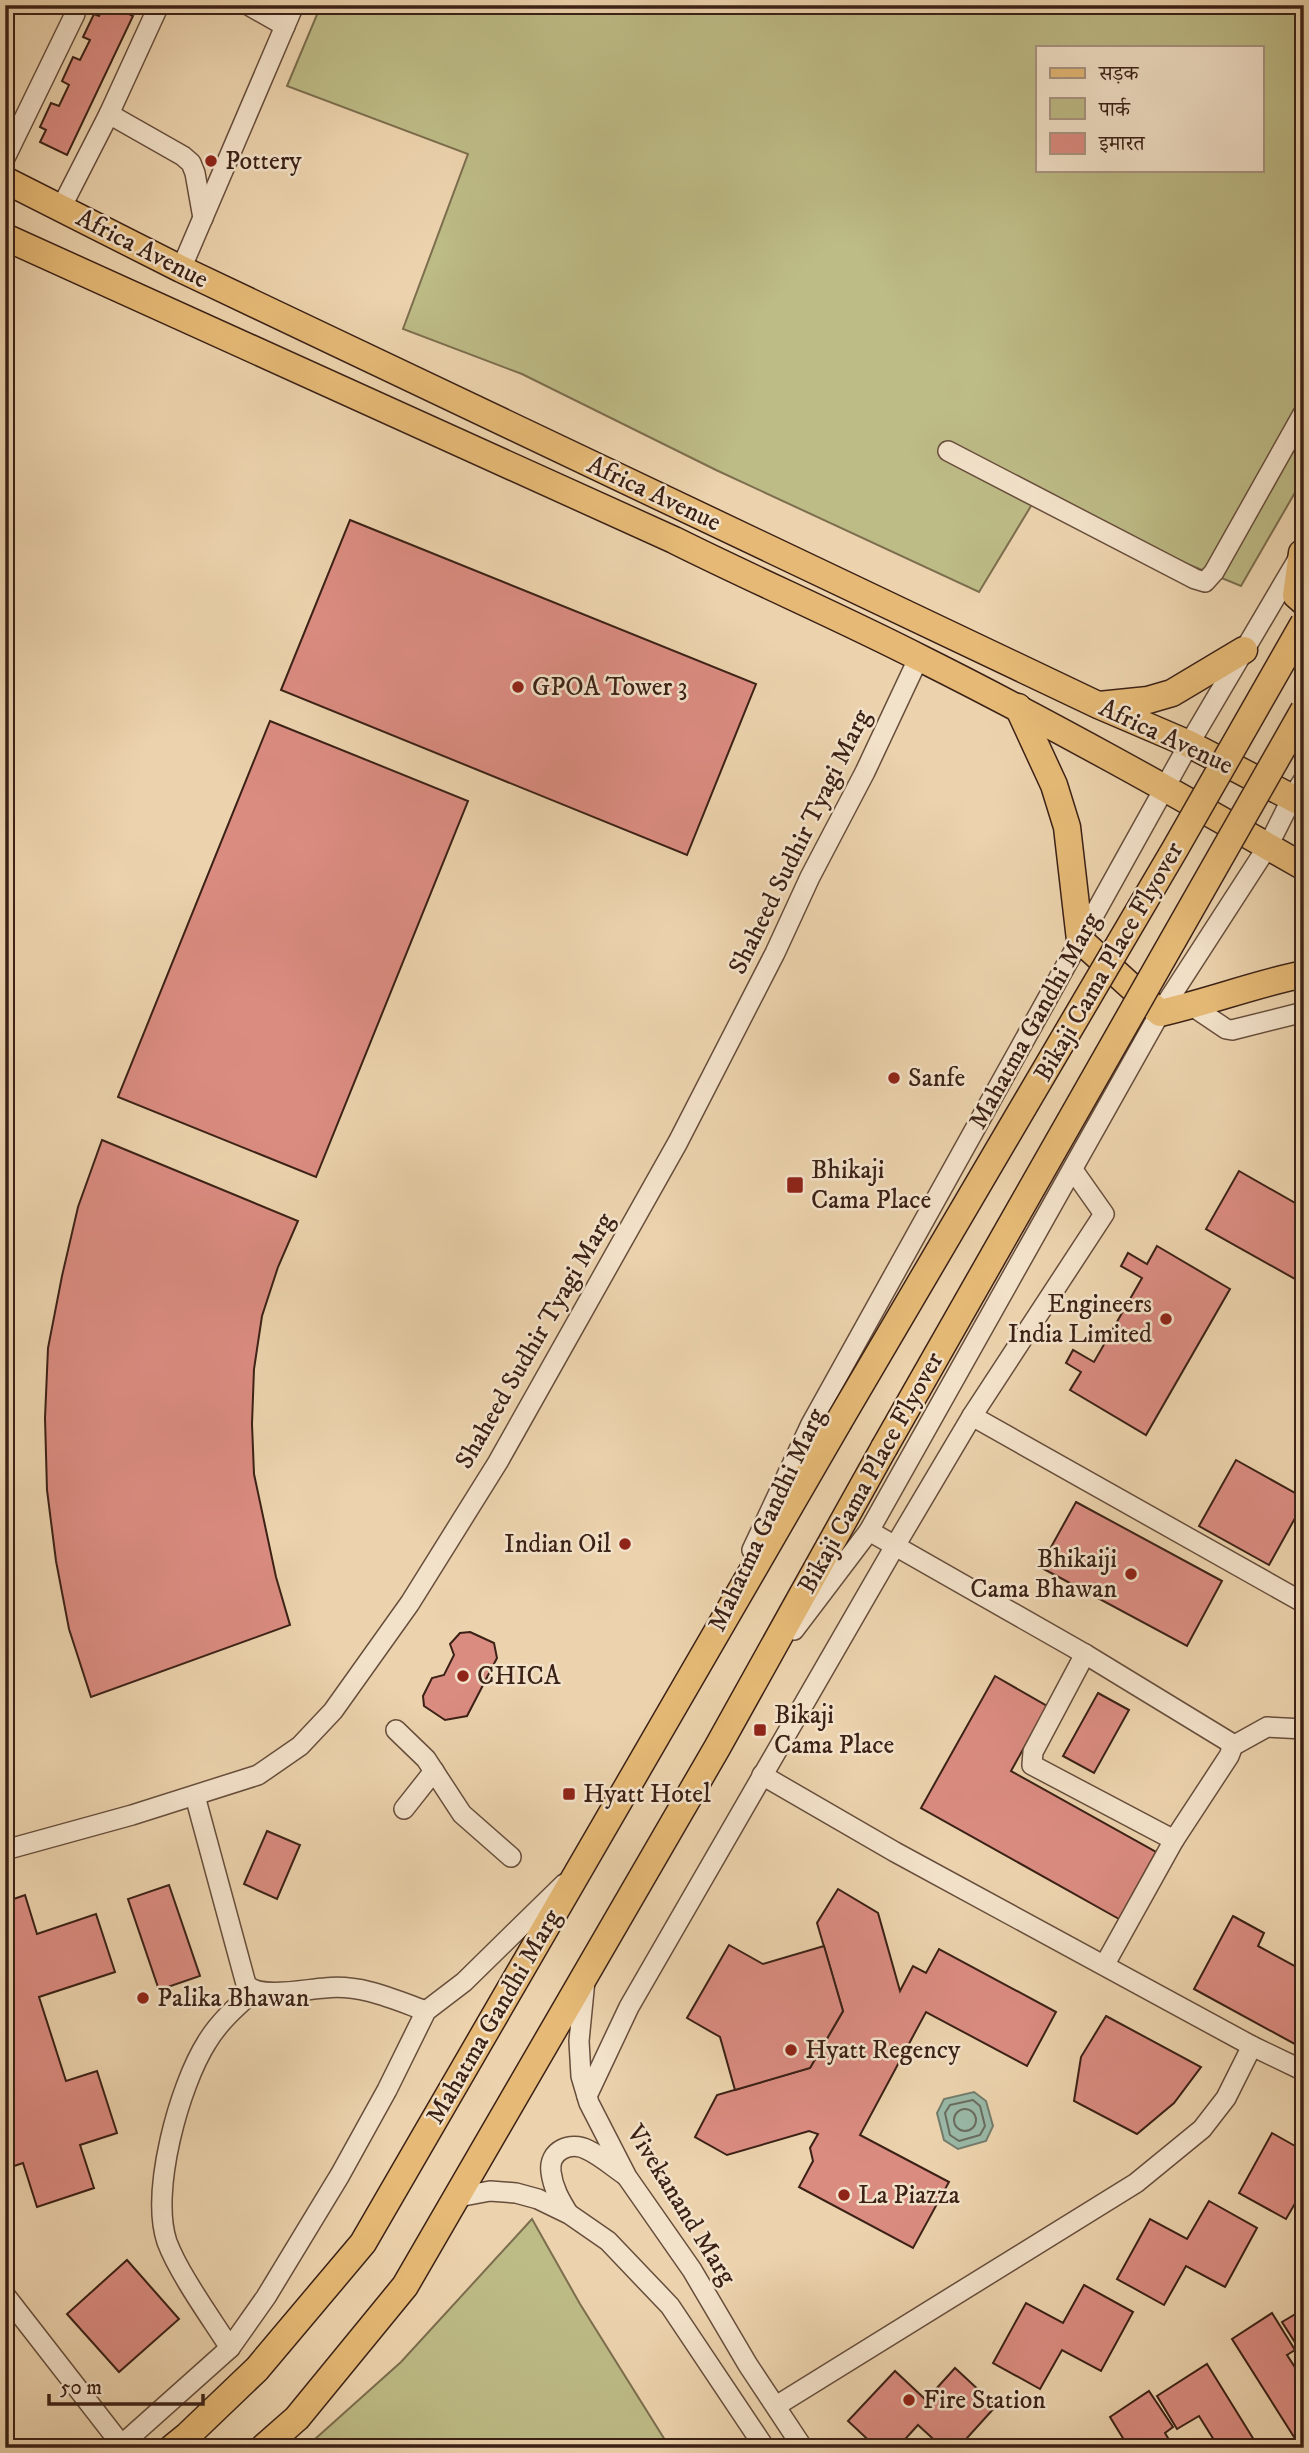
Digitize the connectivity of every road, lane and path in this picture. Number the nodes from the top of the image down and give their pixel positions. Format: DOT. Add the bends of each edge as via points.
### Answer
graph roads {
  1 [pos="75,5"];
  2 [pos="159,5"];
  3 [pos="248,5"];
  4 [pos="294,5"];
  5 [pos="285,26"];
  6 [pos="108,114"];
  7 [pos="5,158"];
  8 [pos="5,180"];
  9 [pos="61,208"];
  10 [pos="203,218"];
  11 [pos="5,237"];
  12 [pos="181,269"];
  13 [pos="1304,412"];
  14 [pos="948,451"];
  15 [pos="1303,551"];
  16 [pos="1304,602"];
  17 [pos="1304,623"];
  18 [pos="1244,650"];
  19 [pos="919,657"];
  20 [pos="1098,705"];
  21 [pos="1018,708"];
  22 [pos="1304,710"];
  23 [pos="1189,744"];
  24 [pos="1165,787"];
  25 [pos="1300,793"];
  26 [pos="1268,846"];
  27 [pos="1304,867"];
  28 [pos="1080,940"];
  29 [pos="1304,974"];
  30 [pos="1192,1006"];
  31 [pos="1304,1012"];
  32 [pos="1160,1013"];
  33 [pos="1073,1170"];
  34 [pos="972,1416"];
  35 [pos="869,1531"];
  36 [pos="895,1546"];
  37 [pos="1304,1603"];
  38 [pos="1085,1654"];
  39 [pos="700,1661"];
  40 [pos="750,1688"];
  41 [pos="1304,1729"];
  42 [pos="396,1730"];
  43 [pos="1231,1746"];
  44 [pos="434,1772"];
  45 [pos="762,1775"];
  46 [pos="195,1796"];
  47 [pos="404,1810"];
  48 [pos="1174,1840"];
  49 [pos="5,1850"];
  50 [pos="511,1857"];
  51 [pos="580,1869"];
  52 [pos="1105,1964"];
  53 [pos="586,1976"];
  54 [pos="254,1991"];
  55 [pos="426,2011"];
  56 [pos="1252,2046"];
  57 [pos="1304,2071"];
  58 [pos="587,2096"];
  59 [pos="626,2177"];
  60 [pos="458,2197"];
  61 [pos="569,2214"];
  62 [pos="5,2295"];
  63 [pos="230,2348"];
  64 [pos="776,2406"];
  65 [pos="122,2447"];
  66 [pos="172,2448"];
  67 [pos="263,2448"];
  68 [pos="765,2448"];
  69 [pos="803,2448"];
  1 -- 7 [label="street" via="75,14"];
  2 -- 6 [label="street"];
  3 -- 5 [label="street"];
  4 -- 5 [label="street"];
  5 -- 10 [label="street"];
  6 -- 9 [label="street"];
  6 -- 10 [label="street" via="191,163"];
  8 -- 9 [label="main road, Africa Avenue"];
  9 -- 12 [label="main road, Africa Avenue"];
  10 -- 12 [label="street"];
  11 -- 19 [label="main road, Africa Avenue" via="662,535"];
  12 -- 20 [label="main road, Africa Avenue"];
  13 -- 14 [label="street" via="1205,582"];
  15 -- 16 [label="main road" via="1296,595"];
  15 -- 18 [label="street, Mahatma Gandhi Marg"];
  17 -- 39 [label="main road, Bikaji Cama Place Flyover, bridge"];
  18 -- 20 [label="main road" via="1172,693"];
  18 -- 23 [label="street, Mahatma Gandhi Marg"];
  19 -- 21 [label="main road, Africa Avenue"];
  19 -- 46 [label="street, Shaheed Sudhir Tyagi Marg" via="678,1142 505,1451 410,1602 333,1711 300,1746 258,1776"];
  20 -- 23 [label="main road, Africa Avenue"];
  21 -- 24 [label="main road, Africa Avenue"];
  21 -- 28 [label="main road" via="1054,785 1067,827"];
  22 -- 40 [label="main road, Bikaji Cama Place Flyover, bridge"];
  23 -- 24 [label="street, Mahatma Gandhi Marg"];
  23 -- 25 [label="main road, Africa Avenue"];
  24 -- 26 [label="main road, Africa Avenue"];
  24 -- 28 [label="street, Mahatma Gandhi Marg"];
  25 -- 26 [label="street"];
  26 -- 27 [label="main road"];
  26 -- 32 [label="street"];
  28 -- 32 [label="main road"];
  28 -- 39 [label="street, Mahatma Gandhi Marg" via="811,1424"];
  29 -- 30 [label="main road"];
  30 -- 31 [label="street" via="1231,1030"];
  30 -- 32 [label="main road"];
  32 -- 33 [label="street"];
  33 -- 34 [label="street" via="1104,1214"];
  33 -- 35 [label="street"];
  34 -- 36 [label="street"];
  34 -- 37 [label="street"];
  35 -- 36 [label="street"];
  35 -- 40 [label="street"];
  36 -- 38 [label="street"];
  36 -- 45 [label="street"];
  38 -- 43 [label="street"];
  38 -- 48 [label="street" via="1033,1752 1032,1765"];
  39 -- 51 [label="main road, Mahatma Gandhi Marg"];
  40 -- 53 [label="main road"];
  41 -- 43 [label="street" via="1267,1727"];
  42 -- 44 [label="street"];
  43 -- 48 [label="street"];
  44 -- 47 [label="street"];
  44 -- 50 [label="street" via="462,1814"];
  45 -- 52 [label="street" via="884,1847"];
  45 -- 58 [label="street" via="629,2007"];
  46 -- 49 [label="street, Shaheed Sudhir Tyagi Marg"];
  46 -- 54 [label="street" via="246,1984"];
  48 -- 52 [label="street"];
  51 -- 55 [label="street" via="464,1982"];
  51 -- 66 [label="main road, Mahatma Gandhi Marg" via="363,2243 257,2369"];
  52 -- 56 [label="street"];
  53 -- 58 [label="street, Vivekanand Marg" via="579,2040 580,2076"];
  53 -- 60 [label="main road"];
  54 -- 55 [label="street" via="356,1987"];
  54 -- 63 [label="street" via="207,2042 187,2083 172,2133 161,2203 167,2242"];
  55 -- 63 [label="street" via="340,2175"];
  56 -- 57 [label="street"];
  56 -- 64 [label="street" via="1226,2098 1202,2129 1145,2177"];
  58 -- 59 [label="street, Vivekanand Marg"];
  59 -- 61 [label="street" via="588,2149 569,2145 558,2150 550,2169 555,2192"];
  59 -- 64 [label="street, Vivekanand Marg" via="692,2270"];
  60 -- 61 [label="street" via="490,2191 516,2193"];
  60 -- 67 [label="main road" via="405,2286 297,2418"];
  61 -- 68 [label="street" via="608,2241 670,2306"];
  62 -- 65 [label="street"];
  63 -- 65 [label="street"];
  64 -- 69 [label="street, Vivekanand Marg"];
}
